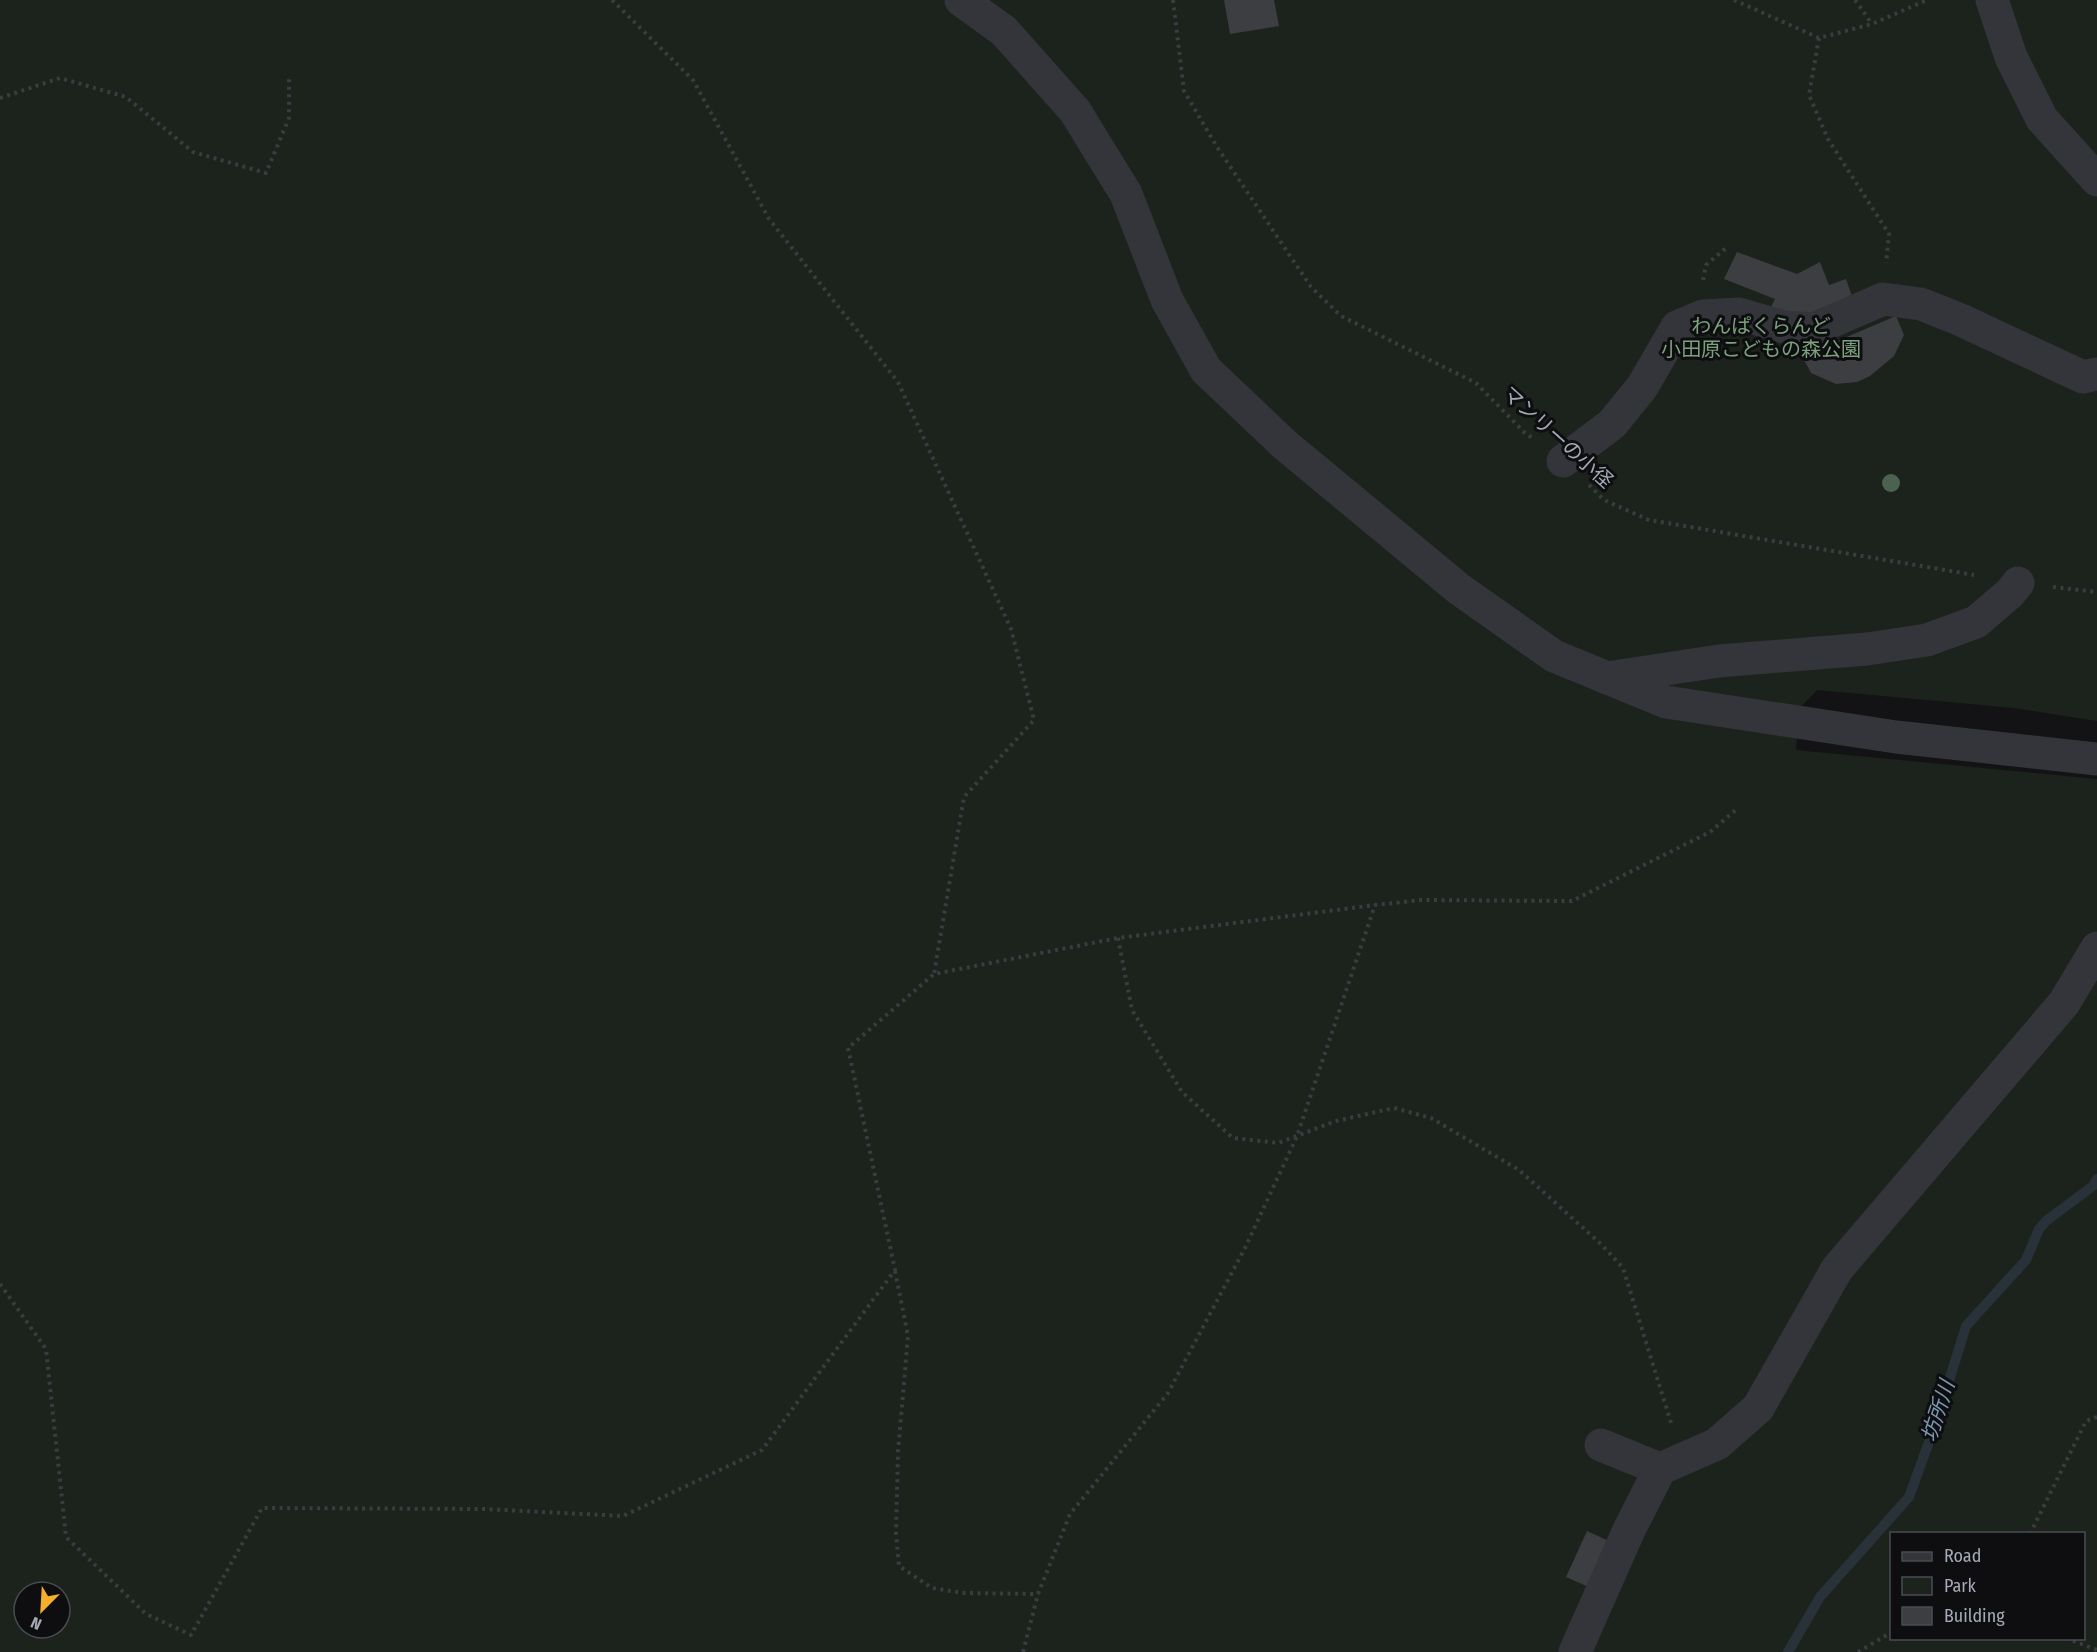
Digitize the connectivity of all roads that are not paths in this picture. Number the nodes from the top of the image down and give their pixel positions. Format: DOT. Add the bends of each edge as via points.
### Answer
graph roads {
  1 [pos="960,0"];
  2 [pos="1992,0"];
  3 [pos="2097,180"];
  4 [pos="2097,374"];
  5 [pos="1563,461"];
  6 [pos="2018,583"];
  7 [pos="1607,678"];
  8 [pos="2097,759"];
  9 [pos="2097,948"];
  10 [pos="1601,1445"];
  11 [pos="1671,1464"];
  12 [pos="1575,1652"];
  1 -- 7 [label="street" via="1004,30 1075,111 1126,194 1167,300 1206,370 1284,444 1459,589 1554,656"];
  2 -- 3 [label="street" via="2011,57 2042,119"];
  4 -- 5 [label="street" via="2083,377 1921,304 1883,299 1814,330 1784,327 1739,314 1703,316 1677,327 1642,387 1612,424"];
  6 -- 7 [label="street" via="1976,622 1927,640 1719,661"];
  7 -- 8 [label="street" via="1666,702 1896,737"];
  9 -- 11 [label="street" via="2064,1003 1837,1269 1758,1408 1717,1444"];
  10 -- 11 [label="street"];
  11 -- 12 [label="street" via="1629,1530"];
}
